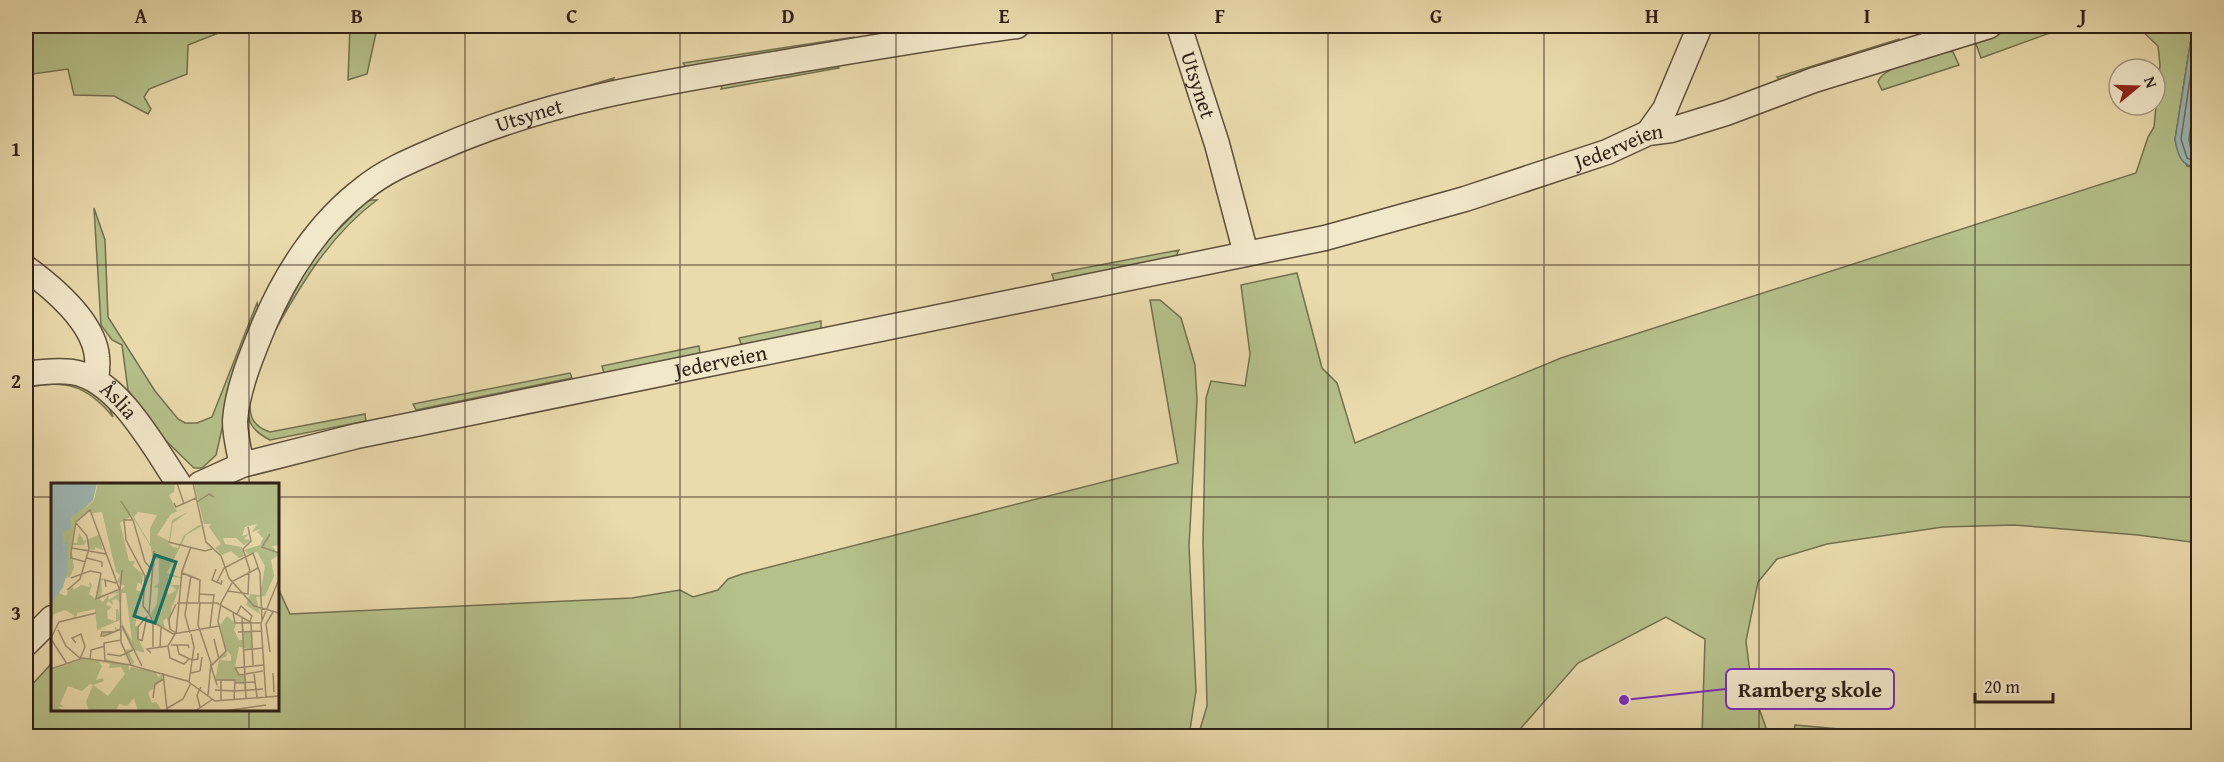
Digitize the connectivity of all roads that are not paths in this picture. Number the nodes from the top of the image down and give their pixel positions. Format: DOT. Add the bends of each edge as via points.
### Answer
graph roads {
  1 [pos="1017,26"];
  2 [pos="1179,26"];
  3 [pos="1700,26"];
  4 [pos="1989,26"];
  5 [pos="1648,133"];
  6 [pos="1246,254"];
  7 [pos="26,268"];
  8 [pos="26,374"];
  9 [pos="96,380"];
  10 [pos="242,465"];
  11 [pos="178,483"];
  12 [pos="202,483"];
  13 [pos="51,619"];
  14 [pos="26,644"];
  1 -- 10 [label="street, Utsynet" via="910,40 625,90 513,119 395,168 364,188 333,216 274,303 258,340 235,420"];
  2 -- 6 [label="street, Utsynet" via="1217,144"];
  3 -- 5 [label="street" via="1665,109"];
  4 -- 5 [label="street, Jederveien" via="1671,130"];
  5 -- 6 [label="street, Jederveien" via="1607,152 1464,199 1325,238"];
  6 -- 10 [label="street, Jederveien" via="466,412"];
  7 -- 9 [label="street" via="54,293 87,332 97,355"];
  8 -- 9 [label="street, Åslia" via="73,372"];
  9 -- 11 [label="street, Åslia" via="115,395"];
  10 -- 12 [label="street, Jederveien"];
  13 -- 14 [label="street"];
}
